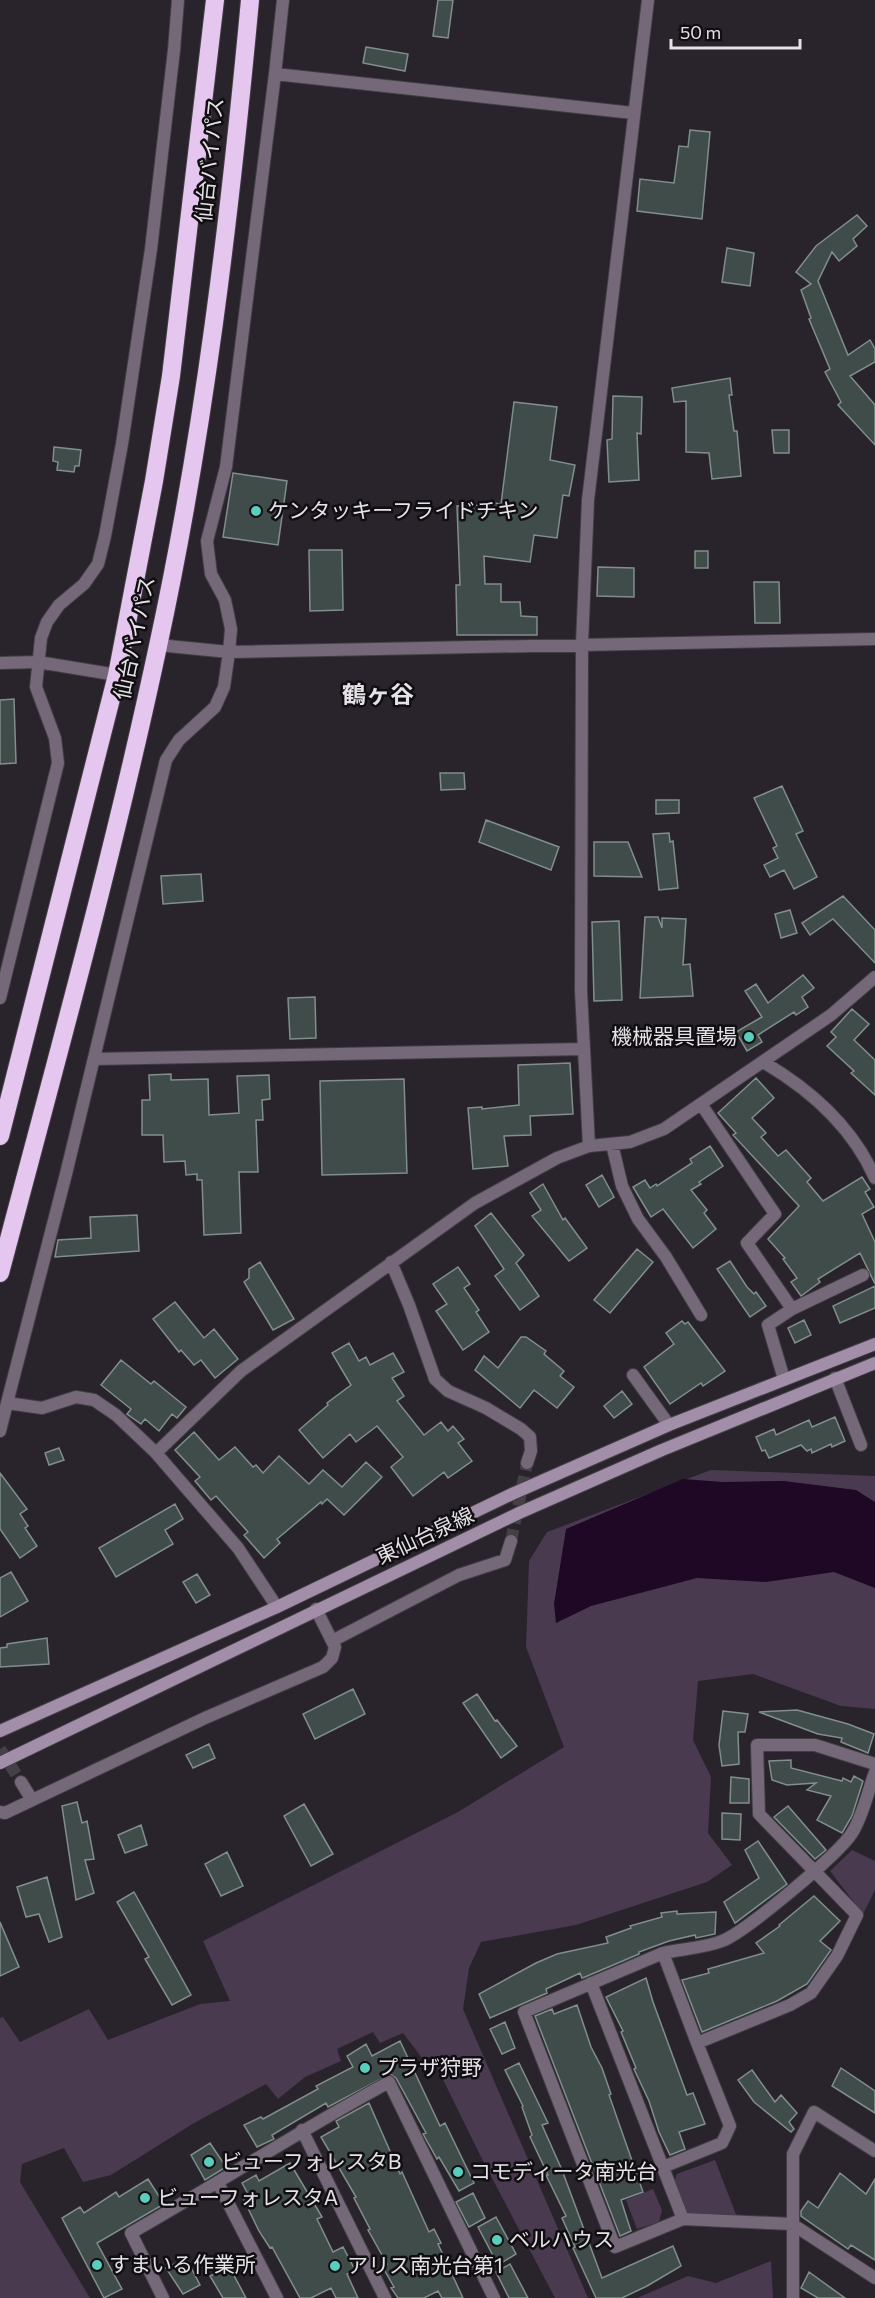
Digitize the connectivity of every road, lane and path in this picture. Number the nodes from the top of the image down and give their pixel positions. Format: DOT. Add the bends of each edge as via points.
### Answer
graph roads {
  1 [pos="178,0"];
  2 [pos="214,0"];
  3 [pos="250,0"];
  4 [pos="283,0"];
  5 [pos="648,0"];
  6 [pos="275,74"];
  7 [pos="633,112"];
  8 [pos="875,639"];
  9 [pos="582,644"];
  10 [pos="158,645"];
  11 [pos="229,652"];
  12 [pos="38,662"];
  13 [pos="0,663"];
  14 [pos="117,675"];
  15 [pos="875,977"];
  16 [pos="0,998"];
  17 [pos="583,1049"];
  18 [pos="94,1059"];
  19 [pos="763,1062"];
  20 [pos="701,1104"];
  21 [pos="0,1136"];
  22 [pos="612,1144"];
  23 [pos="589,1146"];
  24 [pos="875,1178"];
  25 [pos="391,1262"];
  26 [pos="0,1273"];
  27 [pos="863,1275"];
  28 [pos="792,1309"];
  29 [pos="701,1315"];
  30 [pos="875,1344"];
  31 [pos="875,1363"];
  32 [pos="633,1375"];
  33 [pos="835,1378"];
  34 [pos="784,1379"];
  35 [pos="7,1403"];
  36 [pos="669,1425"];
  37 [pos="0,1431"];
  38 [pos="861,1445"];
  39 [pos="156,1453"];
  40 [pos="527,1463"];
  41 [pos="511,1541"];
  42 [pos="278,1607"];
  43 [pos="316,1610"];
  44 [pos="332,1641"];
  45 [pos="0,1731"];
  46 [pos="0,1763"];
  47 [pos="875,1764"];
  48 [pos="875,1772"];
  49 [pos="21,1782"];
  50 [pos="32,1800"];
  51 [pos="0,1812"];
  52 [pos="813,1871"];
  53 [pos="663,1953"];
  54 [pos="591,1983"];
  55 [pos="697,2043"];
  56 [pos="302,2130"];
  57 [pos="875,2151"];
  58 [pos="663,2168"];
  59 [pos="218,2183"];
  60 [pos="683,2219"];
  61 [pos="792,2224"];
  62 [pos="875,2278"];
  63 [pos="164,2298"];
  64 [pos="277,2298"];
  65 [pos="386,2298"];
  66 [pos="494,2298"];
  67 [pos="793,2298"];
  1 -- 12 [label="street" via="151,249 105,536 98,564 46,622"];
  2 -- 14 [label="highway, 仙台バイパス" via="171,376"];
  3 -- 10 [label="highway, 仙台バイパス" via="203,392"];
  4 -- 6 [label="street"];
  5 -- 7 [label="street"];
  6 -- 7 [label="street"];
  6 -- 11 [label="street" via="226,467 207,542 211,574 225,600 231,629"];
  7 -- 9 [label="street" via="588,500"];
  8 -- 9 [label="street"];
  9 -- 11 [label="street"];
  9 -- 17 [label="street"];
  10 -- 11 [label="street"];
  10 -- 26 [label="highway, 仙台バイパス" via="66,1023"];
  11 -- 18 [label="street" via="224,687 215,707 179,740 166,760"];
  12 -- 13 [label="street"];
  12 -- 14 [label="street"];
  12 -- 16 [label="street" via="36,687 55,738 58,763"];
  14 -- 21 [label="highway, 仙台バイパス"];
  15 -- 19 [label="street" via="831,1015"];
  17 -- 18 [label="street"];
  17 -- 23 [label="street"];
  18 -- 35 [label="street"];
  19 -- 20 [label="street"];
  19 -- 24 [label="street" via="802,1086 850,1134"];
  20 -- 22 [label="street" via="664,1129 630,1142"];
  20 -- 28 [label="street" via="775,1214 747,1244"];
  22 -- 23 [label="street"];
  22 -- 29 [label="street" via="622,1186 638,1219"];
  23 -- 25 [label="street" via="557,1158 475,1203"];
  25 -- 39 [label="street" via="241,1371"];
  25 -- 40 [label="street" via="435,1379 448,1391 521,1428 530,1437"];
  27 -- 28 [label="street"];
  28 -- 34 [label="street" via="768,1325"];
  30 -- 34 [label="street"];
  31 -- 33 [label="street, 東仙台泉線"];
  32 -- 36 [label="street"];
  33 -- 38 [label="street"];
  33 -- 43 [label="street, 東仙台泉線" via="591,1482"];
  34 -- 36 [label="street"];
  35 -- 37 [label="street"];
  35 -- 39 [label="street" via="42,1408 76,1397 94,1400"];
  36 -- 42 [label="street" via="512,1494"];
  39 -- 42 [label="street" via="238,1548"];
  41 -- 44 [label="street" via="505,1560 459,1575"];
  42 -- 45 [label="street"];
  43 -- 44 [label="street"];
  43 -- 46 [label="street, 東仙台泉線"];
  44 -- 50 [label="street" via="332,1658 323,1667"];
  47 -- 52 [label="street" via="814,1745 757,1744 759,1814"];
  48 -- 52 [label="street" via="854,1831"];
  49 -- 50 [label="street"];
  50 -- 51 [label="street"];
  52 -- 53 [label="street" via="745,1928 722,1941"];
  52 -- 55 [label="street" via="857,1915 826,1975 812,1993 790,2005"];
  53 -- 54 [label="street"];
  53 -- 55 [label="street"];
  54 -- 58 [label="street"];
  54 -- 60 [label="street" via="524,2012 549,2079 615,2247"];
  55 -- 58 [label="street" via="730,2126 722,2142"];
  56 -- 59 [label="street"];
  56 -- 65 [label="street"];
  56 -- 66 [label="street" via="389,2082"];
  57 -- 61 [label="street" via="814,2112 793,2154"];
  58 -- 60 [label="street"];
  59 -- 63 [label="street" via="131,2233"];
  59 -- 64 [label="street"];
  60 -- 61 [label="street"];
  61 -- 62 [label="street"];
  61 -- 67 [label="street"];
}
